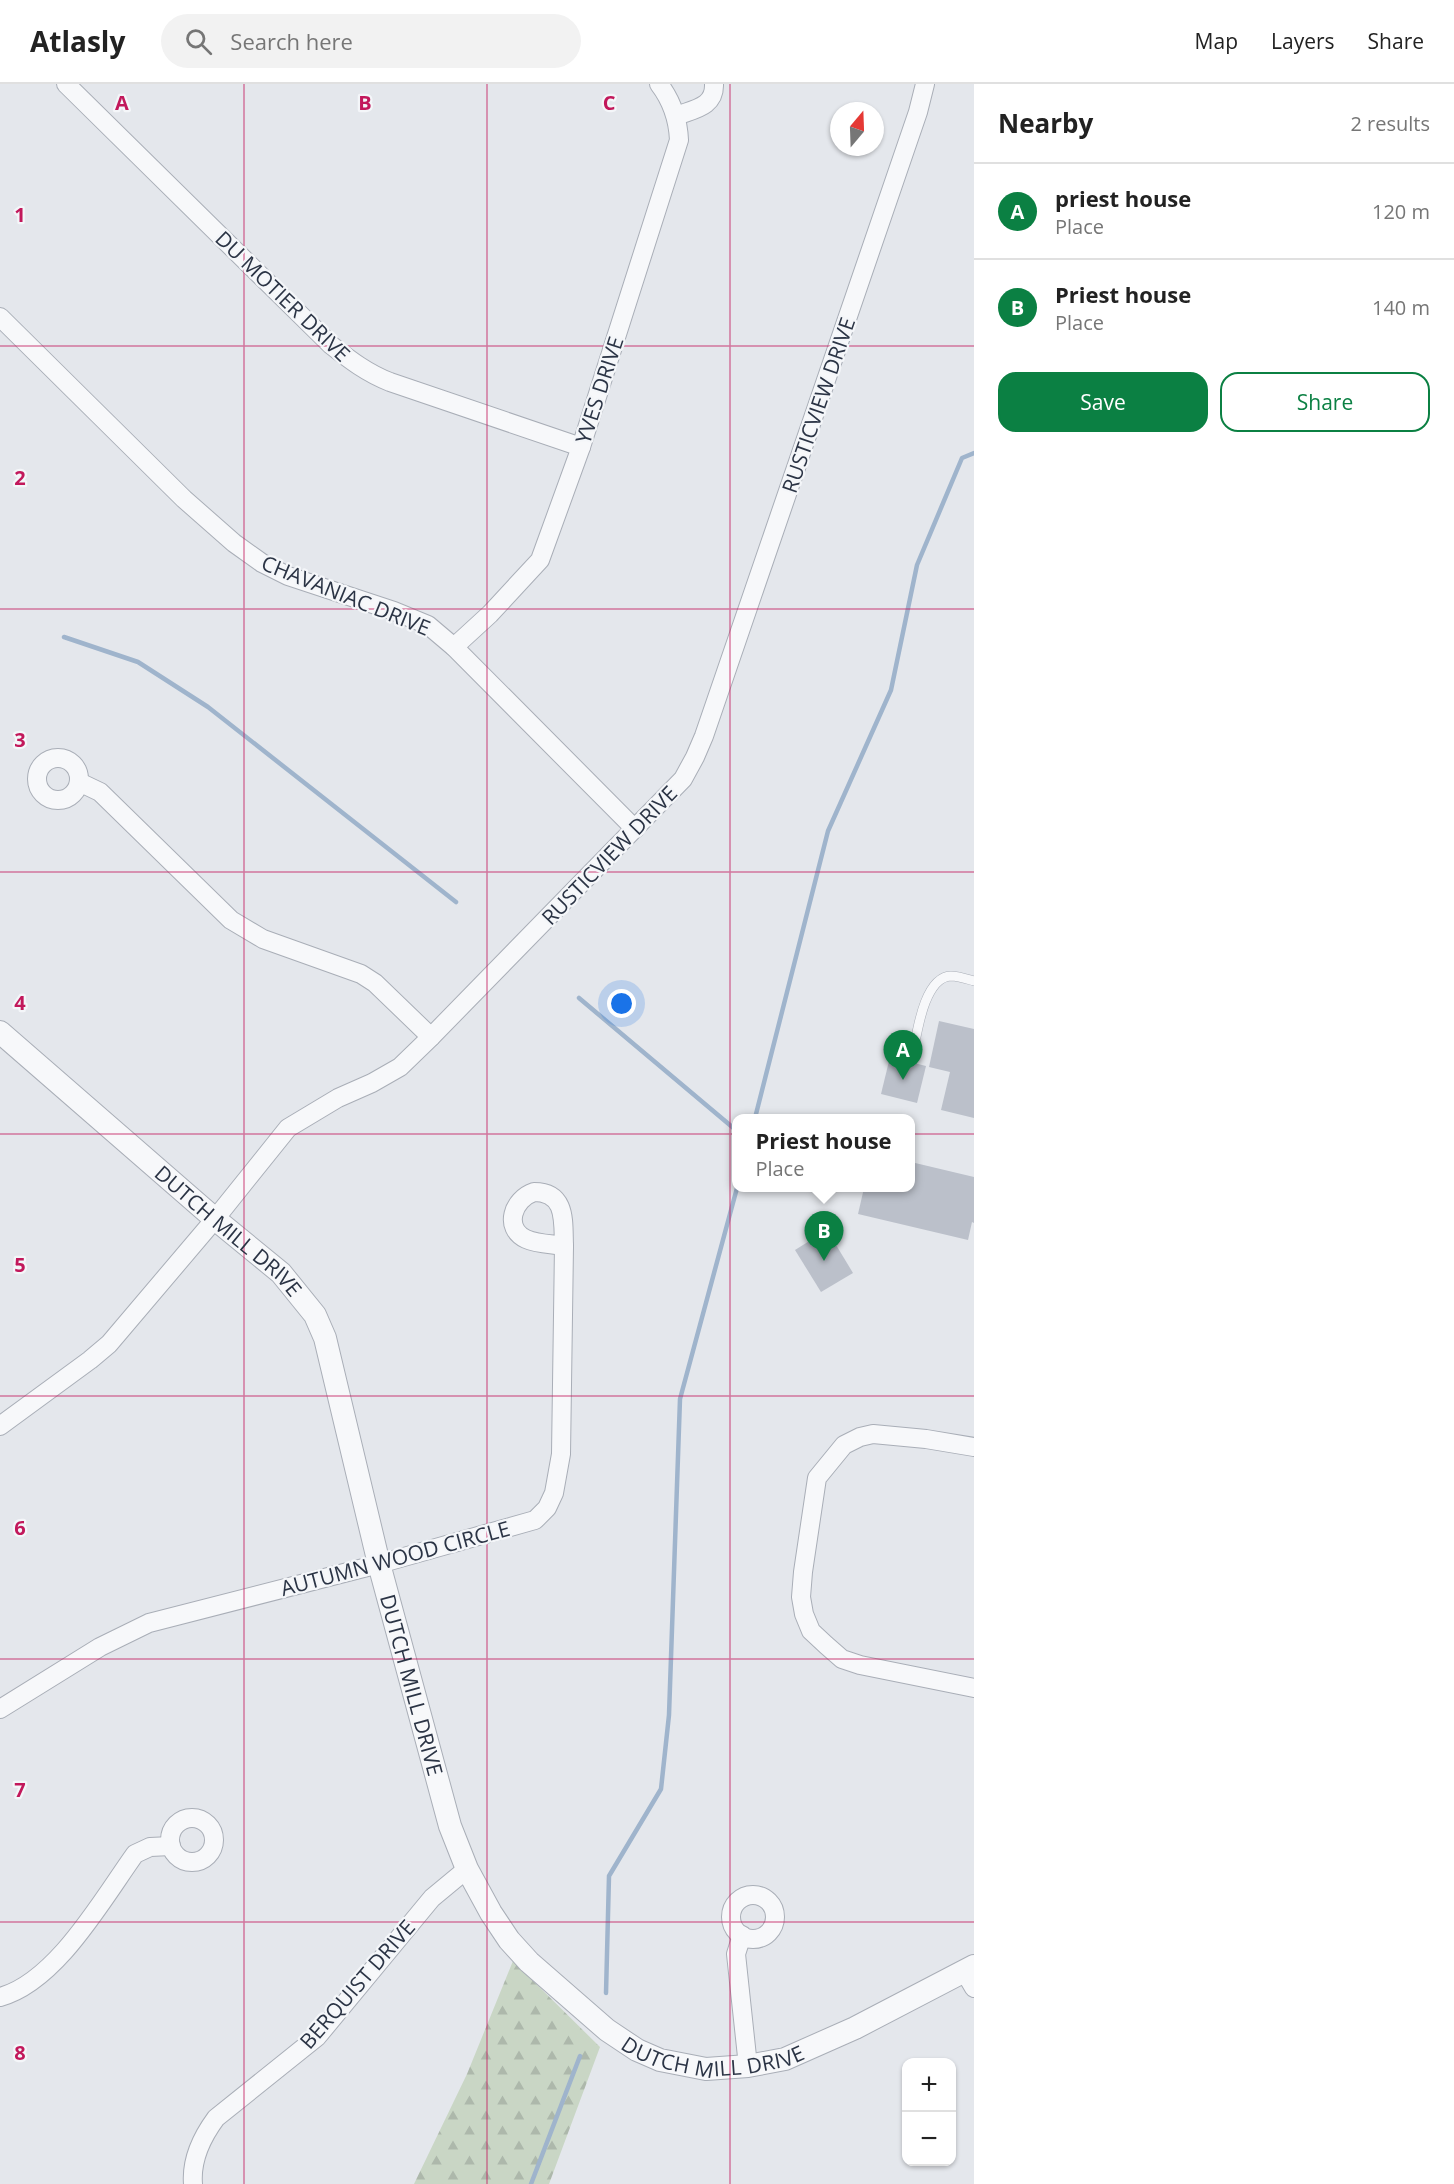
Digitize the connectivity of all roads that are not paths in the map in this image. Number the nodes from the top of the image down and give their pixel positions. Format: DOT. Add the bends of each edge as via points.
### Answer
graph roads {
  1 [pos="66,84"];
  2 [pos="659,84"];
  3 [pos="714,84"];
  4 [pos="925,84"];
  5 [pos="674,109"];
  6 [pos="0,317"];
  7 [pos="580,447"];
  8 [pos="454,647"];
  9 [pos="79,782"];
  10 [pos="634,829"];
  11 [pos="974,981"];
  12 [pos="0,1032"];
  13 [pos="432,1037"];
  14 [pos="912,1053"];
  15 [pos="214,1219"];
  16 [pos="564,1246"];
  17 [pos="0,1426"];
  18 [pos="974,1447"];
  19 [pos="380,1564"];
  20 [pos="974,1688"];
  21 [pos="0,1709"];
  22 [pos="171,1846"];
  23 [pos="467,1869"];
  24 [pos="742,1935"];
  25 [pos="970,1975"];
  26 [pos="0,1997"];
  27 [pos="748,2066"];
  28 [pos="192,2184"];
  1 -- 7 [label="street, DU MOTIER DRIVE" via="354,364 390,382"];
  2 -- 5 [label="street"];
  3 -- 5 [label="street" via="708,104"];
  4 -- 10 [label="street, RUSTICVIEW DRIVE" via="859,288 700,746 682,779"];
  5 -- 7 [label="street, YVES DRIVE" via="679,140"];
  6 -- 8 [label="street, CHAVANIAC DRIVE" via="191,505 252,556 288,576 428,625"];
  7 -- 8 [label="street, YVES DRIVE" via="540,560"];
  8 -- 10 [label="street, CHAVANIAC DRIVE"];
  9 -- 13 [label="street" via="100,792 231,920 264,939 362,974"];
  10 -- 13 [label="street, RUSTICVIEW DRIVE"];
  11 -- 14 [label="lane" via="952,976 937,983 924,1004"];
  12 -- 15 [label="street, DUTCH MILL DRIVE"];
  13 -- 15 [label="street, RUSTICVIEW DRIVE" via="400,1067 288,1128"];
  15 -- 17 [label="street, RUSTICVIEW DRIVE" via="109,1344"];
  15 -- 19 [label="street, DUTCH MILL DRIVE" via="281,1273 315,1316 325,1338"];
  16 -- 19 [label="street, AUTUMN WOOD CIRCLE" via="561,1454 554,1493 547,1508 535,1520"];
  18 -- 20 [label="street" via="873,1434 844,1445 817,1478 801,1597 811,1631 842,1659"];
  19 -- 21 [label="street, AUTUMN WOOD CIRCLE" via="149,1623 100,1647"];
  19 -- 23 [label="street, DUTCH MILL DRIVE" via="450,1826"];
  22 -- 26 [label="street" via="150,1847 135,1854 54,1964 14,1993"];
  23 -- 27 [label="street, DUTCH MILL DRIVE" via="509,1940 607,2030 660,2060 706,2069"];
  23 -- 28 [label="street, BERQUIST DRIVE" via="432,1898 317,2037 216,2118 204,2135 192,2171"];
  24 -- 27 [label="street" via="736,1954"];
  25 -- 27 [label="street, DUTCH MILL DRIVE" via="785,2059"];
}
